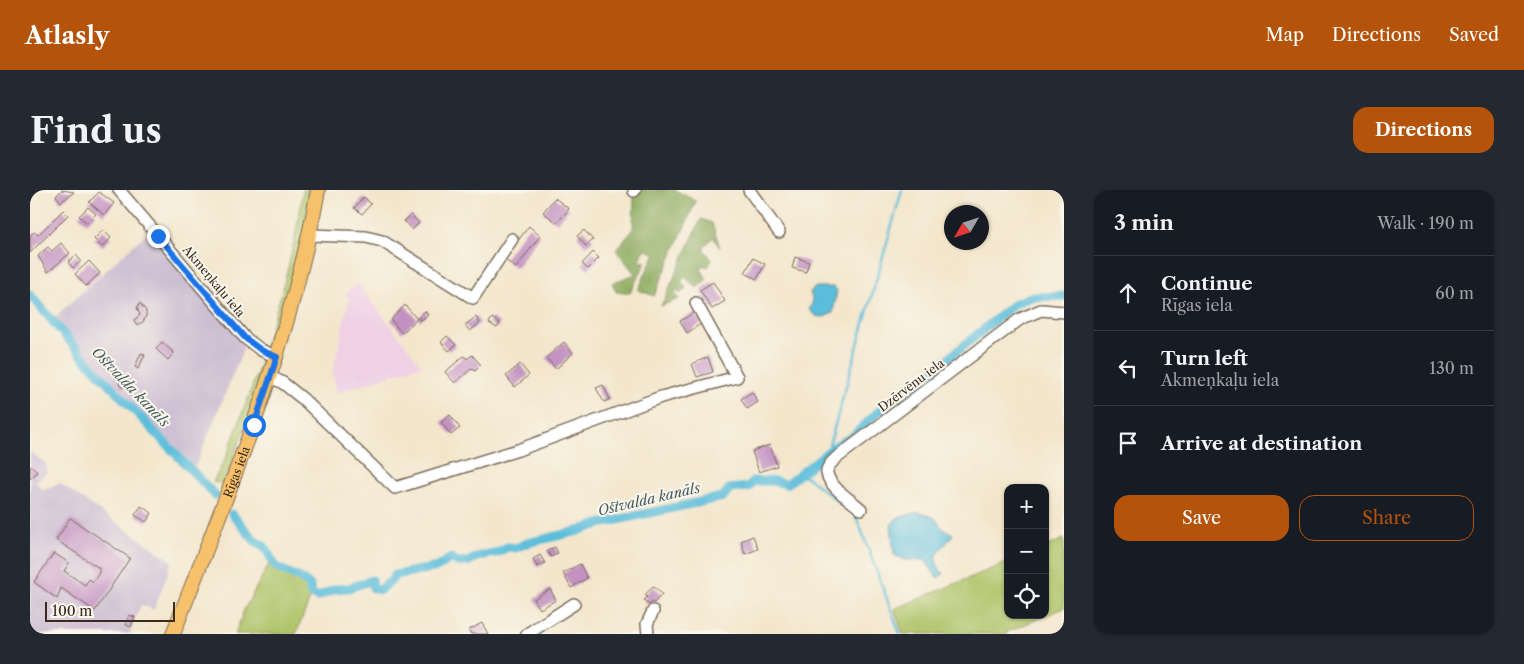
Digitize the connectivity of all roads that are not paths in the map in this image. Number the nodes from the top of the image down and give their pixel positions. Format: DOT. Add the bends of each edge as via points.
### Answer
graph roads {
  1 [pos="119,190"];
  2 [pos="318,190"];
  3 [pos="749,190"];
  4 [pos="779,232"];
  5 [pos="310,235"];
  6 [pos="512,239"];
  7 [pos="696,303"];
  8 [pos="1064,312"];
  9 [pos="277,357"];
  10 [pos="271,377"];
  11 [pos="862,509"];
  12 [pos="574,604"];
  13 [pos="653,611"];
  14 [pos="172,634"];
  15 [pos="526,634"];
  16 [pos="648,634"];
  1 -- 9 [label="street, Akmeņkaļu iela" via="245,338"];
  2 -- 5 [label="main road, Rīgas iela"];
  3 -- 4 [label="street"];
  5 -- 6 [label="street" via="366,237 382,241 473,298"];
  5 -- 9 [label="main road, Rīgas iela"];
  7 -- 10 [label="street" via="737,377 661,397 518,450 395,488 302,399"];
  8 -- 11 [label="street, Dzērvēnu iela" via="1041,310 1020,319 835,459 828,468 830,481"];
  9 -- 10 [label="main road, Rīgas iela"];
  10 -- 14 [label="main road, Rīgas iela"];
  12 -- 15 [label="street"];
  13 -- 16 [label="street" via="647,624"];
}
